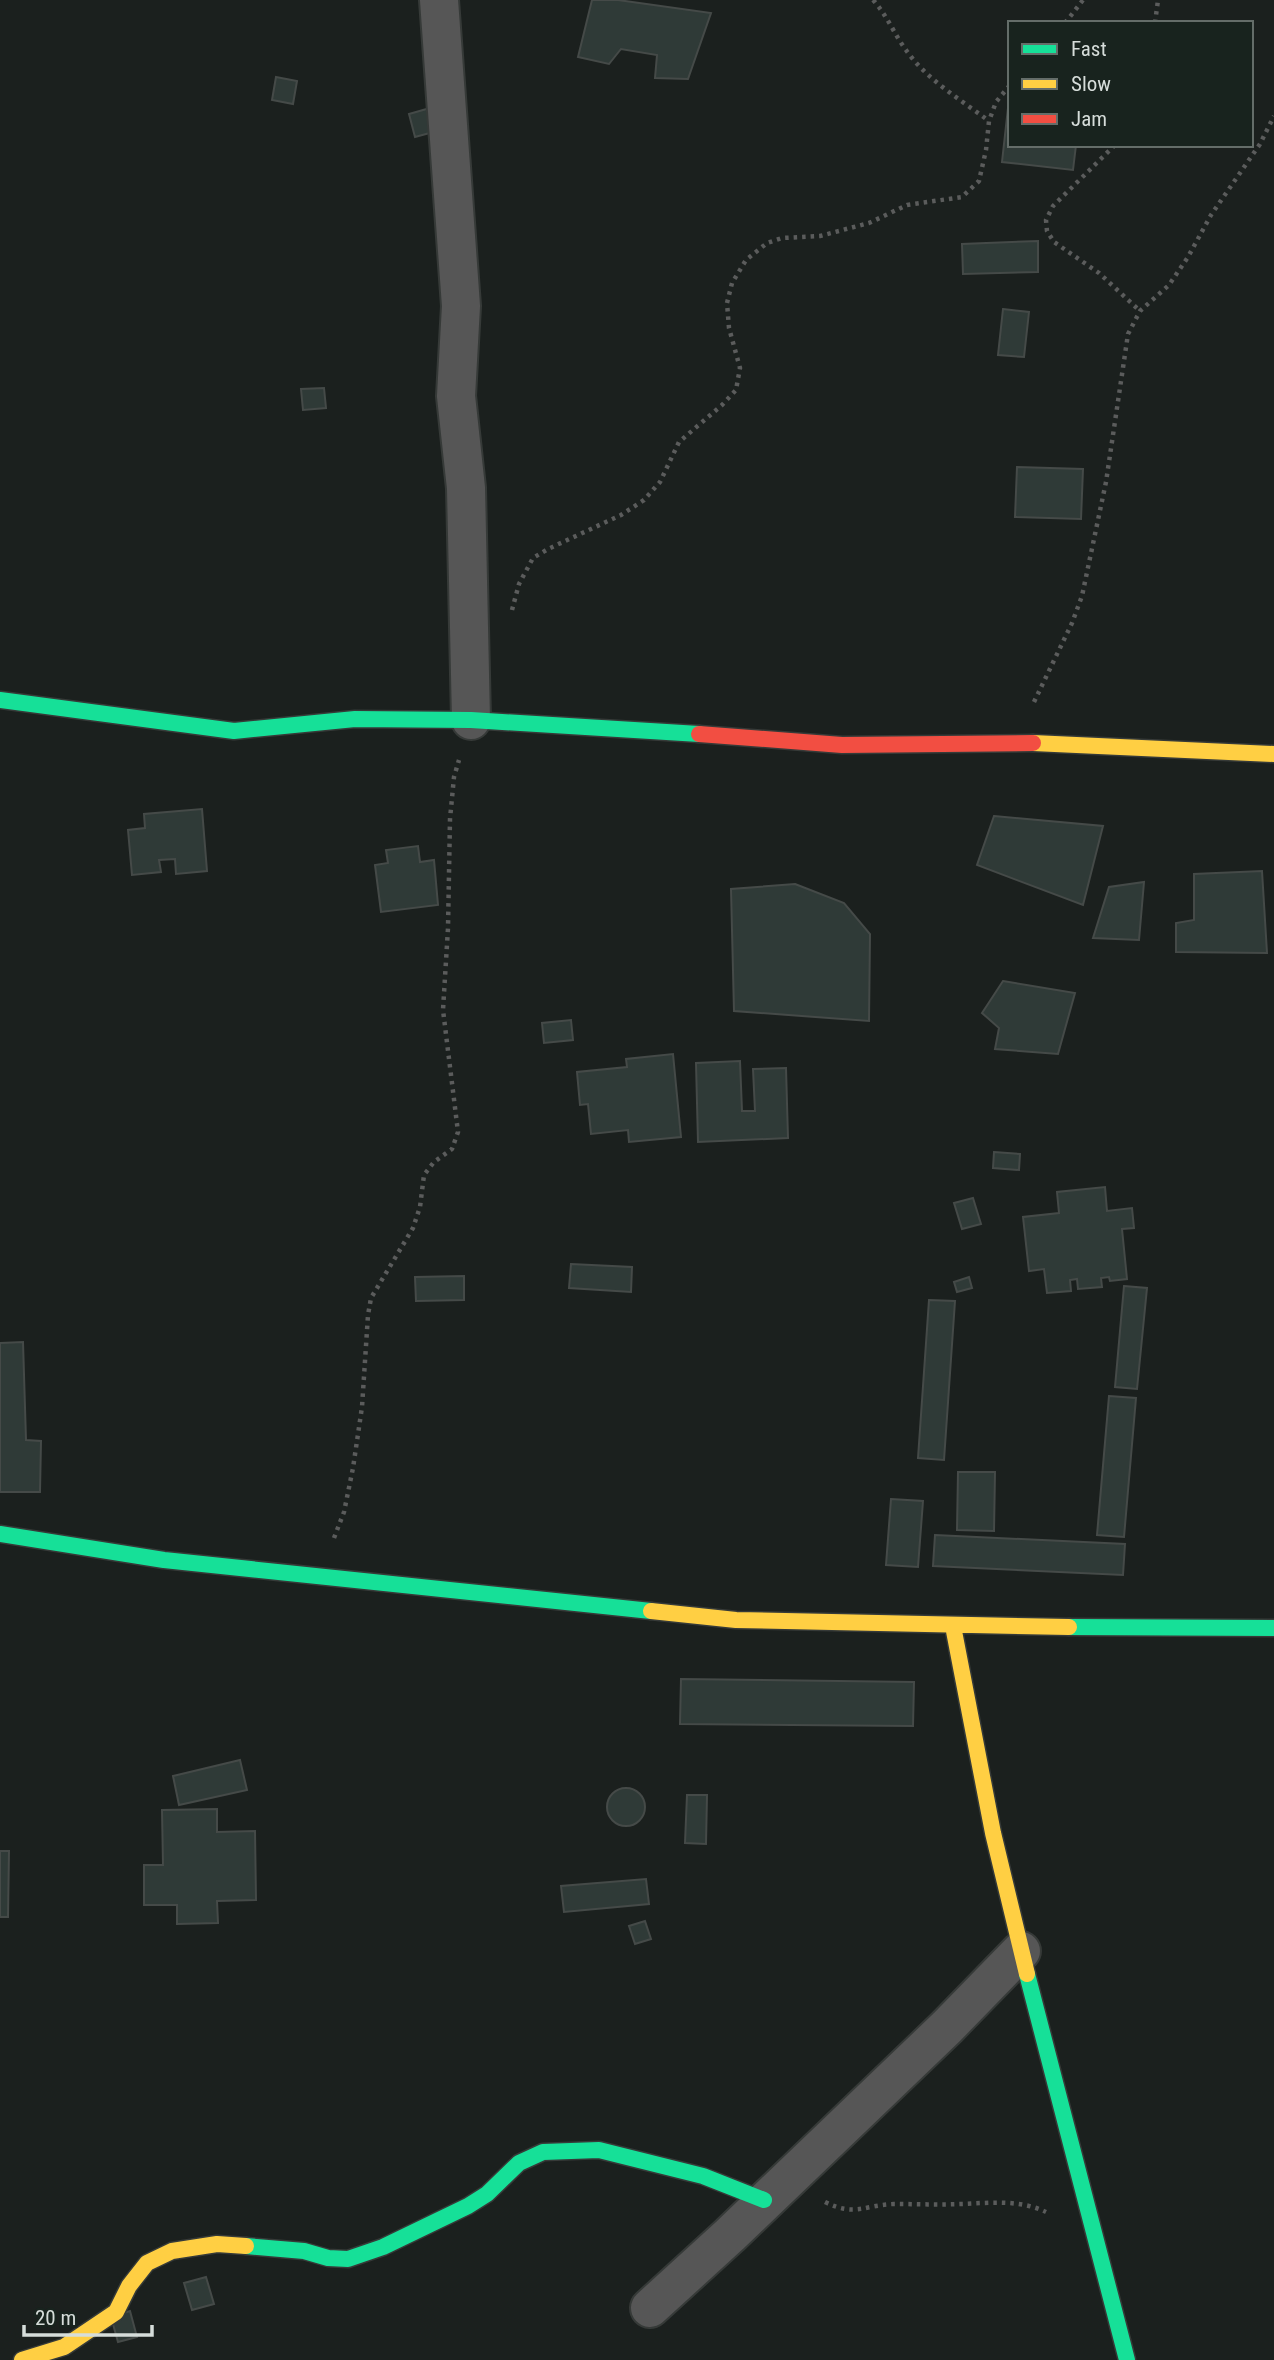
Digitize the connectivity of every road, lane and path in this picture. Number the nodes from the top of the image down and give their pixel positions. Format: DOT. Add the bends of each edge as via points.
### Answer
graph roads {
  1 [pos="439,0"];
  2 [pos="873,0"];
  3 [pos="1083,0"];
  4 [pos="1158,0"];
  5 [pos="1067,21"];
  6 [pos="1155,21"];
  7 [pos="1008,87"];
  8 [pos="1274,116"];
  9 [pos="989,121"];
  10 [pos="1113,147"];
  11 [pos="1140,311"];
  12 [pos="510,618"];
  13 [pos="0,700"];
  14 [pos="471,720"];
  15 [pos="1015,743"];
  16 [pos="1274,754"];
  17 [pos="0,1534"];
  18 [pos="318,1577"];
  19 [pos="953,1626"];
  20 [pos="1274,1628"];
  21 [pos="1021,1951"];
  22 [pos="773,2191"];
  23 [pos="1096,2237"];
  24 [pos="650,2308"];
  25 [pos="22,2360"];
  26 [pos="1127,2360"];
  1 -- 14 [label="street" via="461,306 456,396 466,488"];
  2 -- 9 [label="path" via="917,63"];
  3 -- 5 [label="path"];
  4 -- 6 [label="path"];
  7 -- 9 [label="path"];
  8 -- 11 [label="path" via="1169,285"];
  9 -- 12 [label="path" via="978,181 962,197 907,205 869,223 820,236 782,238 767,243 746,260 727,303 740,368 736,390 679,442 660,482 644,500 533,558 524,570"];
  10 -- 11 [label="path" via="1053,206 1046,220 1047,231 1054,242 1099,273"];
  11 -- 15 [label="path" via="1128,334 1108,470 1082,596"];
  13 -- 14 [label="street" via="234,731 355,719"];
  14 -- 15 [label="street" via="842,745"];
  14 -- 18 [label="path" via="454,777 443,1010 458,1132 452,1149 424,1175 413,1228 371,1298 353,1468 344,1512"];
  15 -- 16 [label="street"];
  17 -- 18 [label="street" via="163,1560"];
  18 -- 19 [label="street" via="736,1620"];
  19 -- 20 [label="street"];
  19 -- 21 [label="street"];
  21 -- 22 [label="street"];
  21 -- 23 [label="street"];
  22 -- 23 [label="path" via="858,2211 890,2204 1031,2205"];
  22 -- 24 [label="street"];
  22 -- 25 [label="street" via="599,2150 542,2152 519,2163 468,2206 348,2259 217,2244 172,2251 146,2263 116,2312 64,2347"];
  23 -- 26 [label="street"];
}
